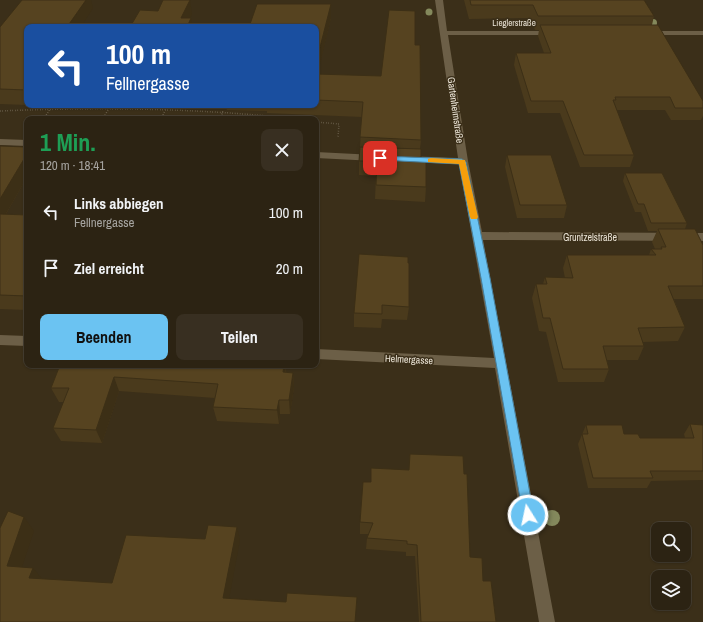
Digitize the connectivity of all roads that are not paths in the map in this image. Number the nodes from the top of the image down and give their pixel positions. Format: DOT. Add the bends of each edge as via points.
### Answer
graph roads {
  1 [pos="439,0"];
  2 [pos="445,33"];
  3 [pos="564,33"];
  4 [pos="634,33"];
  5 [pos="703,33"];
  6 [pos="0,142"];
  7 [pos="24,143"];
  8 [pos="319,155"];
  9 [pos="462,162"];
  10 [pos="478,236"];
  11 [pos="703,237"];
  12 [pos="0,340"];
  13 [pos="24,341"];
  14 [pos="319,354"];
  15 [pos="501,363"];
  16 [pos="547,622"];
  1 -- 2 [label="street, Gartenheimstraße"];
  2 -- 3 [label="street, Lieglerstraße"];
  2 -- 9 [label="street, Gartenheimstraße"];
  4 -- 5 [label="street"];
  6 -- 7 [label="street"];
  8 -- 9 [label="street"];
  9 -- 10 [label="street, Gartenheimstraße"];
  10 -- 11 [label="street, Gruntzelstraße"];
  10 -- 15 [label="street, Gartenheimstraße"];
  12 -- 13 [label="street"];
  14 -- 15 [label="street, Helmergasse"];
  15 -- 16 [label="street, Gartenheimstraße"];
}
